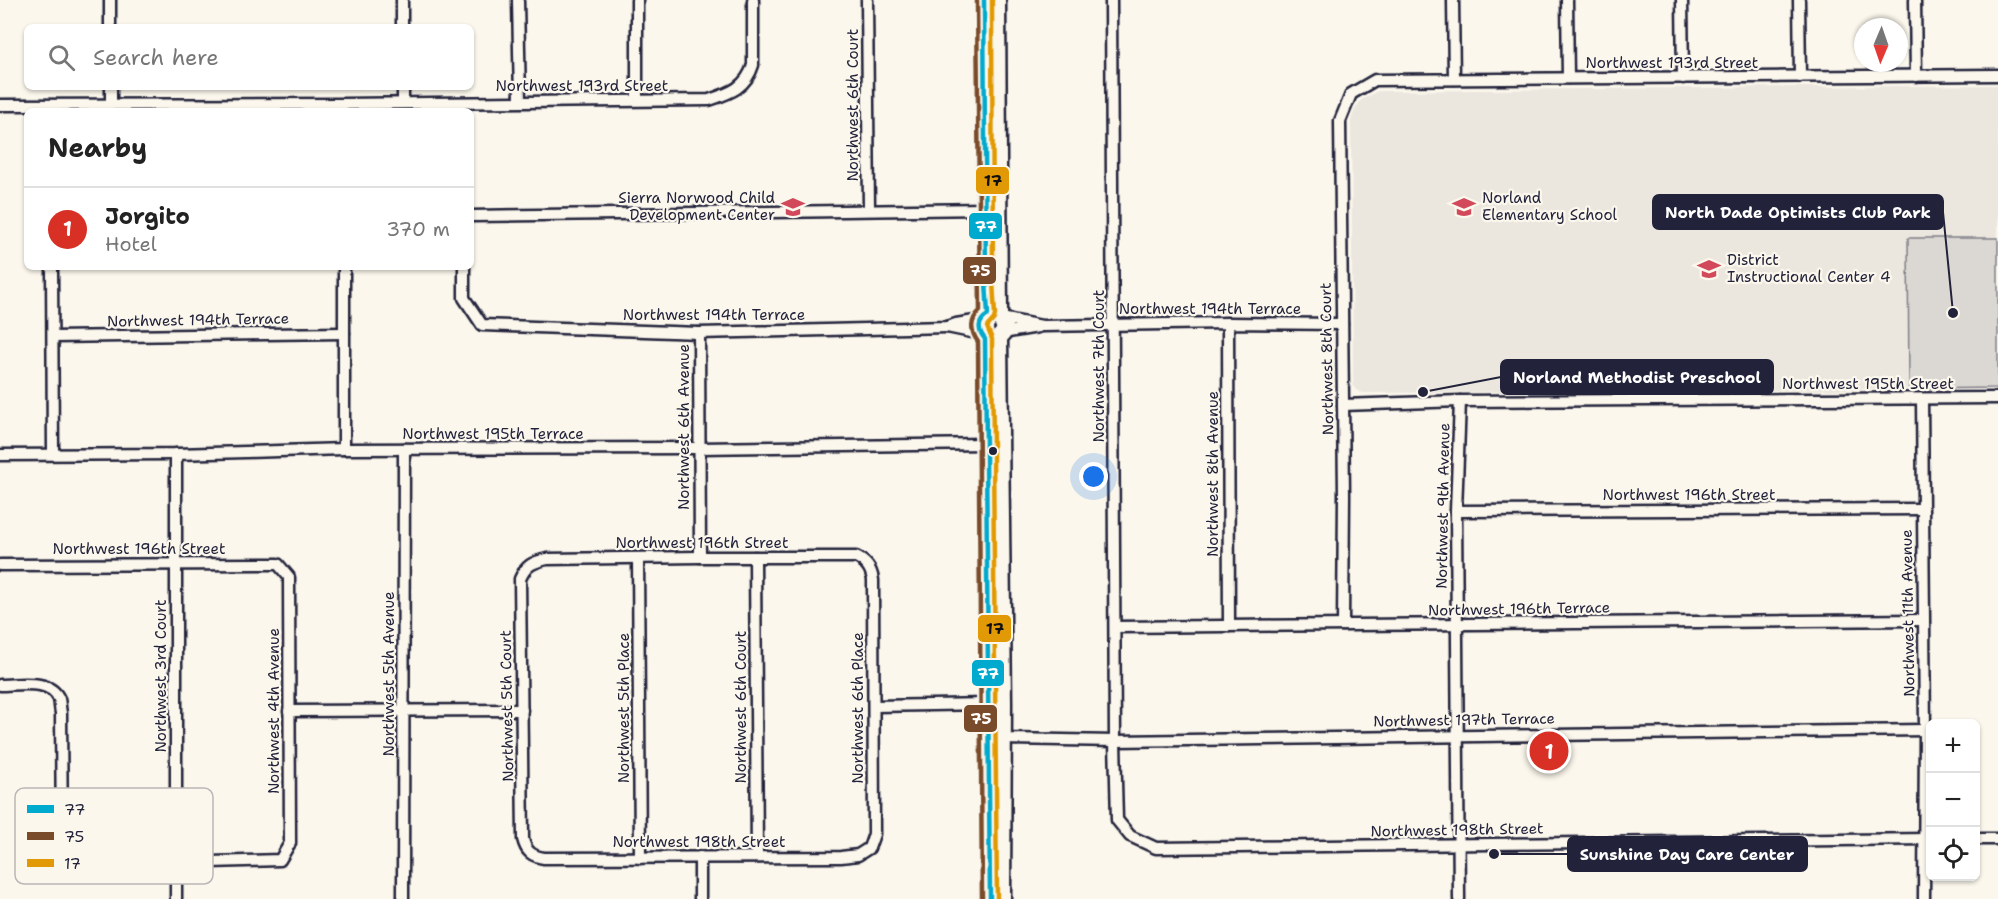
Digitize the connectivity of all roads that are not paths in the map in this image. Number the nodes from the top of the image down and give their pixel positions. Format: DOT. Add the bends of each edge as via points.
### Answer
graph roads {
  1 [pos="110,0"];
  2 [pos="402,0"];
  3 [pos="518,0"];
  4 [pos="637,0"];
  5 [pos="753,0"];
  6 [pos="867,0"];
  7 [pos="984,0"];
  8 [pos="997,0"];
  9 [pos="1111,0"];
  10 [pos="1453,0"];
  11 [pos="1567,0"];
  12 [pos="1682,0"];
  13 [pos="1799,0"];
  14 [pos="1916,0"];
  15 [pos="110,24"];
  16 [pos="402,24"];
  17 [pos="1998,75"];
  18 [pos="1916,76"];
  19 [pos="1800,77"];
  20 [pos="1568,78"];
  21 [pos="1683,78"];
  22 [pos="1454,79"];
  23 [pos="111,90"];
  24 [pos="403,90"];
  25 [pos="1350,94"];
  26 [pos="637,100"];
  27 [pos="520,101"];
  28 [pos="403,102"];
  29 [pos="111,104"];
  30 [pos="0,105"];
  31 [pos="462,106"];
  32 [pos="344,107"];
  33 [pos="53,108"];
  34 [pos="869,209"];
  35 [pos="986,209"];
  36 [pos="474,216"];
  37 [pos="52,270"];
  38 [pos="344,270"];
  39 [pos="464,270"];
  40 [pos="1342,322"];
  41 [pos="1228,323"];
  42 [pos="1114,325"];
  43 [pos="992,327"];
  44 [pos="344,333"];
  45 [pos="699,333"];
  46 [pos="53,337"];
  47 [pos="1922,399"];
  48 [pos="1998,399"];
  49 [pos="1460,401"];
  50 [pos="1343,405"];
  51 [pos="986,444"];
  52 [pos="699,448"];
  53 [pos="344,449"];
  54 [pos="404,449"];
  55 [pos="53,454"];
  56 [pos="176,454"];
  57 [pos="0,455"];
  58 [pos="1922,510"];
  59 [pos="1456,511"];
  60 [pos="700,557"];
  61 [pos="755,557"];
  62 [pos="638,558"];
  63 [pos="531,563"];
  64 [pos="176,564"];
  65 [pos="278,564"];
  66 [pos="0,565"];
  67 [pos="869,567"];
  68 [pos="1923,620"];
  69 [pos="1458,624"];
  70 [pos="1342,625"];
  71 [pos="1229,626"];
  72 [pos="1115,627"];
  73 [pos="0,686"];
  74 [pos="988,704"];
  75 [pos="874,706"];
  76 [pos="522,710"];
  77 [pos="289,711"];
  78 [pos="404,711"];
  79 [pos="1925,730"];
  80 [pos="1460,735"];
  81 [pos="1003,739"];
  82 [pos="1115,741"];
  83 [pos="62,788"];
  84 [pos="176,788"];
  85 [pos="1928,827"];
  86 [pos="1130,836"];
  87 [pos="1998,838"];
  88 [pos="1926,839"];
  89 [pos="1980,839"];
  90 [pos="1460,846"];
  91 [pos="869,848"];
  92 [pos="529,852"];
  93 [pos="700,857"];
  94 [pos="757,857"];
  95 [pos="640,858"];
  96 [pos="213,862"];
  97 [pos="1926,869"];
  98 [pos="403,899"];
  99 [pos="699,899"];
  100 [pos="990,899"];
  101 [pos="1002,899"];
  102 [pos="1459,899"];
  103 [pos="1924,899"];
  1 -- 15 [label="street"];
  2 -- 16 [label="street"];
  3 -- 27 [label="street"];
  4 -- 26 [label="street"];
  5 -- 26 [label="street, Northwest 193rd Street" via="753,65 750,76 733,92 709,100"];
  6 -- 34 [label="street, Northwest 6th Court"];
  7 -- 35 [label="street"];
  8 -- 43 [label="street"];
  9 -- 42 [label="street, Northwest 7th Court"];
  10 -- 22 [label="street"];
  11 -- 20 [label="street"];
  12 -- 21 [label="street"];
  13 -- 19 [label="street"];
  14 -- 18 [label="street"];
  17 -- 18 [label="street, Northwest 193rd Street"];
  18 -- 19 [label="street, Northwest 193rd Street"];
  19 -- 21 [label="street, Northwest 193rd Street"];
  20 -- 21 [label="street, Northwest 193rd Street"];
  20 -- 22 [label="street, Northwest 193rd Street"];
  22 -- 25 [label="street, Northwest 193rd Street" via="1375,80"];
  23 -- 29 [label="street"];
  24 -- 28 [label="street"];
  25 -- 40 [label="street, Northwest 8th Court" via="1340,121"];
  26 -- 27 [label="street, Northwest 193rd Street"];
  27 -- 31 [label="street, Northwest 193rd Street"];
  28 -- 31 [label="street, Northwest 193rd Street"];
  28 -- 32 [label="street, Northwest 193rd Street"];
  29 -- 32 [label="street, Northwest 193rd Street"];
  29 -- 33 [label="street, Northwest 193rd Street"];
  30 -- 33 [label="street, Northwest 193rd Street"];
  34 -- 35 [label="street"];
  34 -- 36 [label="street"];
  35 -- 43 [label="street"];
  37 -- 46 [label="street"];
  38 -- 44 [label="street"];
  39 -- 45 [label="street, Northwest 194th Terrace" via="464,298 482,324"];
  40 -- 41 [label="street, Northwest 194th Terrace"];
  40 -- 50 [label="street, Northwest 8th Court"];
  41 -- 42 [label="street, Northwest 194th Terrace"];
  41 -- 71 [label="street, Northwest 8th Avenue"];
  42 -- 43 [label="street, Northwest 194th Terrace" via="1042,326 1030,330"];
  42 -- 72 [label="street, Northwest 7th Court"];
  43 -- 45 [label="street, Northwest 194th Terrace" via="956,324"];
  43 -- 51 [label="street"];
  43 -- 81 [label="street"];
  44 -- 46 [label="street, Northwest 194th Terrace"];
  44 -- 53 [label="street"];
  45 -- 52 [label="street, Northwest 6th Avenue"];
  46 -- 55 [label="street"];
  47 -- 48 [label="street, Northwest 195th Street"];
  47 -- 49 [label="street, Northwest 195th Street"];
  47 -- 58 [label="street, Northwest 11th Avenue"];
  49 -- 50 [label="street, Northwest 195th Street"];
  49 -- 59 [label="street, Northwest 9th Avenue"];
  50 -- 70 [label="street, Northwest 8th Court"];
  51 -- 52 [label="street, Northwest 195th Terrace"];
  51 -- 74 [label="street"];
  52 -- 54 [label="street, Northwest 195th Terrace"];
  52 -- 60 [label="street, Northwest 6th Avenue"];
  53 -- 54 [label="street, Northwest 195th Terrace"];
  53 -- 56 [label="street, Northwest 195th Terrace"];
  54 -- 78 [label="street, Northwest 5th Avenue"];
  55 -- 56 [label="street, Northwest 195th Terrace"];
  55 -- 57 [label="street, Northwest 195th Terrace"];
  56 -- 64 [label="street, Northwest 3rd Court"];
  58 -- 59 [label="street, Northwest 196th Street"];
  58 -- 68 [label="street, Northwest 11th Avenue"];
  59 -- 69 [label="street, Northwest 9th Avenue"];
  60 -- 61 [label="street, Northwest 196th Street"];
  60 -- 62 [label="street, Northwest 196th Street"];
  61 -- 67 [label="street, Northwest 196th Street" via="856,557"];
  61 -- 94 [label="street, Northwest 6th Court"];
  62 -- 63 [label="street, Northwest 196th Street" via="547,558"];
  62 -- 95 [label="street, Northwest 5th Place"];
  63 -- 76 [label="street, Northwest 5th Court" via="520,579"];
  64 -- 65 [label="street, Northwest 196th Street"];
  64 -- 66 [label="street, Northwest 196th Street"];
  64 -- 84 [label="street, Northwest 3rd Court"];
  65 -- 77 [label="street, Northwest 4th Avenue" via="289,577"];
  67 -- 75 [label="street, Northwest 6th Place" via="873,580"];
  68 -- 69 [label="street, Northwest 196th Terrace"];
  68 -- 79 [label="street, Northwest 11th Avenue"];
  69 -- 70 [label="street, Northwest 196th Terrace"];
  69 -- 80 [label="street, Northwest 9th Avenue"];
  70 -- 71 [label="street, Northwest 196th Terrace"];
  71 -- 72 [label="street, Northwest 196th Terrace"];
  72 -- 82 [label="street, Northwest 7th Court"];
  73 -- 83 [label="street" via="39,685 51,689 59,699"];
  74 -- 75 [label="street"];
  74 -- 100 [label="street"];
  75 -- 91 [label="street, Northwest 6th Place" via="873,834"];
  76 -- 78 [label="street"];
  76 -- 92 [label="street, Northwest 5th Court" via="523,839"];
  77 -- 78 [label="street"];
  77 -- 96 [label="street, Northwest 4th Avenue" via="290,843 280,860"];
  78 -- 98 [label="street, Northwest 5th Avenue"];
  79 -- 80 [label="street, Northwest 197th Terrace"];
  79 -- 85 [label="street, Northwest 11th Avenue"];
  80 -- 82 [label="street, Northwest 197th Terrace"];
  80 -- 90 [label="street, Northwest 9th Avenue"];
  81 -- 82 [label="street, Northwest 197th Terrace"];
  81 -- 101 [label="street"];
  82 -- 86 [label="street, Northwest 7th Court" via="1117,820"];
  86 -- 90 [label="street, Northwest 198th Street" via="1156,848"];
  87 -- 89 [label="street"];
  88 -- 90 [label="street, Northwest 198th Street"];
  90 -- 102 [label="street, Northwest 9th Avenue"];
  91 -- 94 [label="street, Northwest 198th Street" via="858,855"];
  92 -- 95 [label="street, Northwest 198th Street" via="544,858"];
  93 -- 94 [label="street, Northwest 198th Street"];
  93 -- 95 [label="street, Northwest 198th Street"];
  93 -- 99 [label="street"];
  97 -- 103 [label="street, Northwest 11th Avenue"];
}
